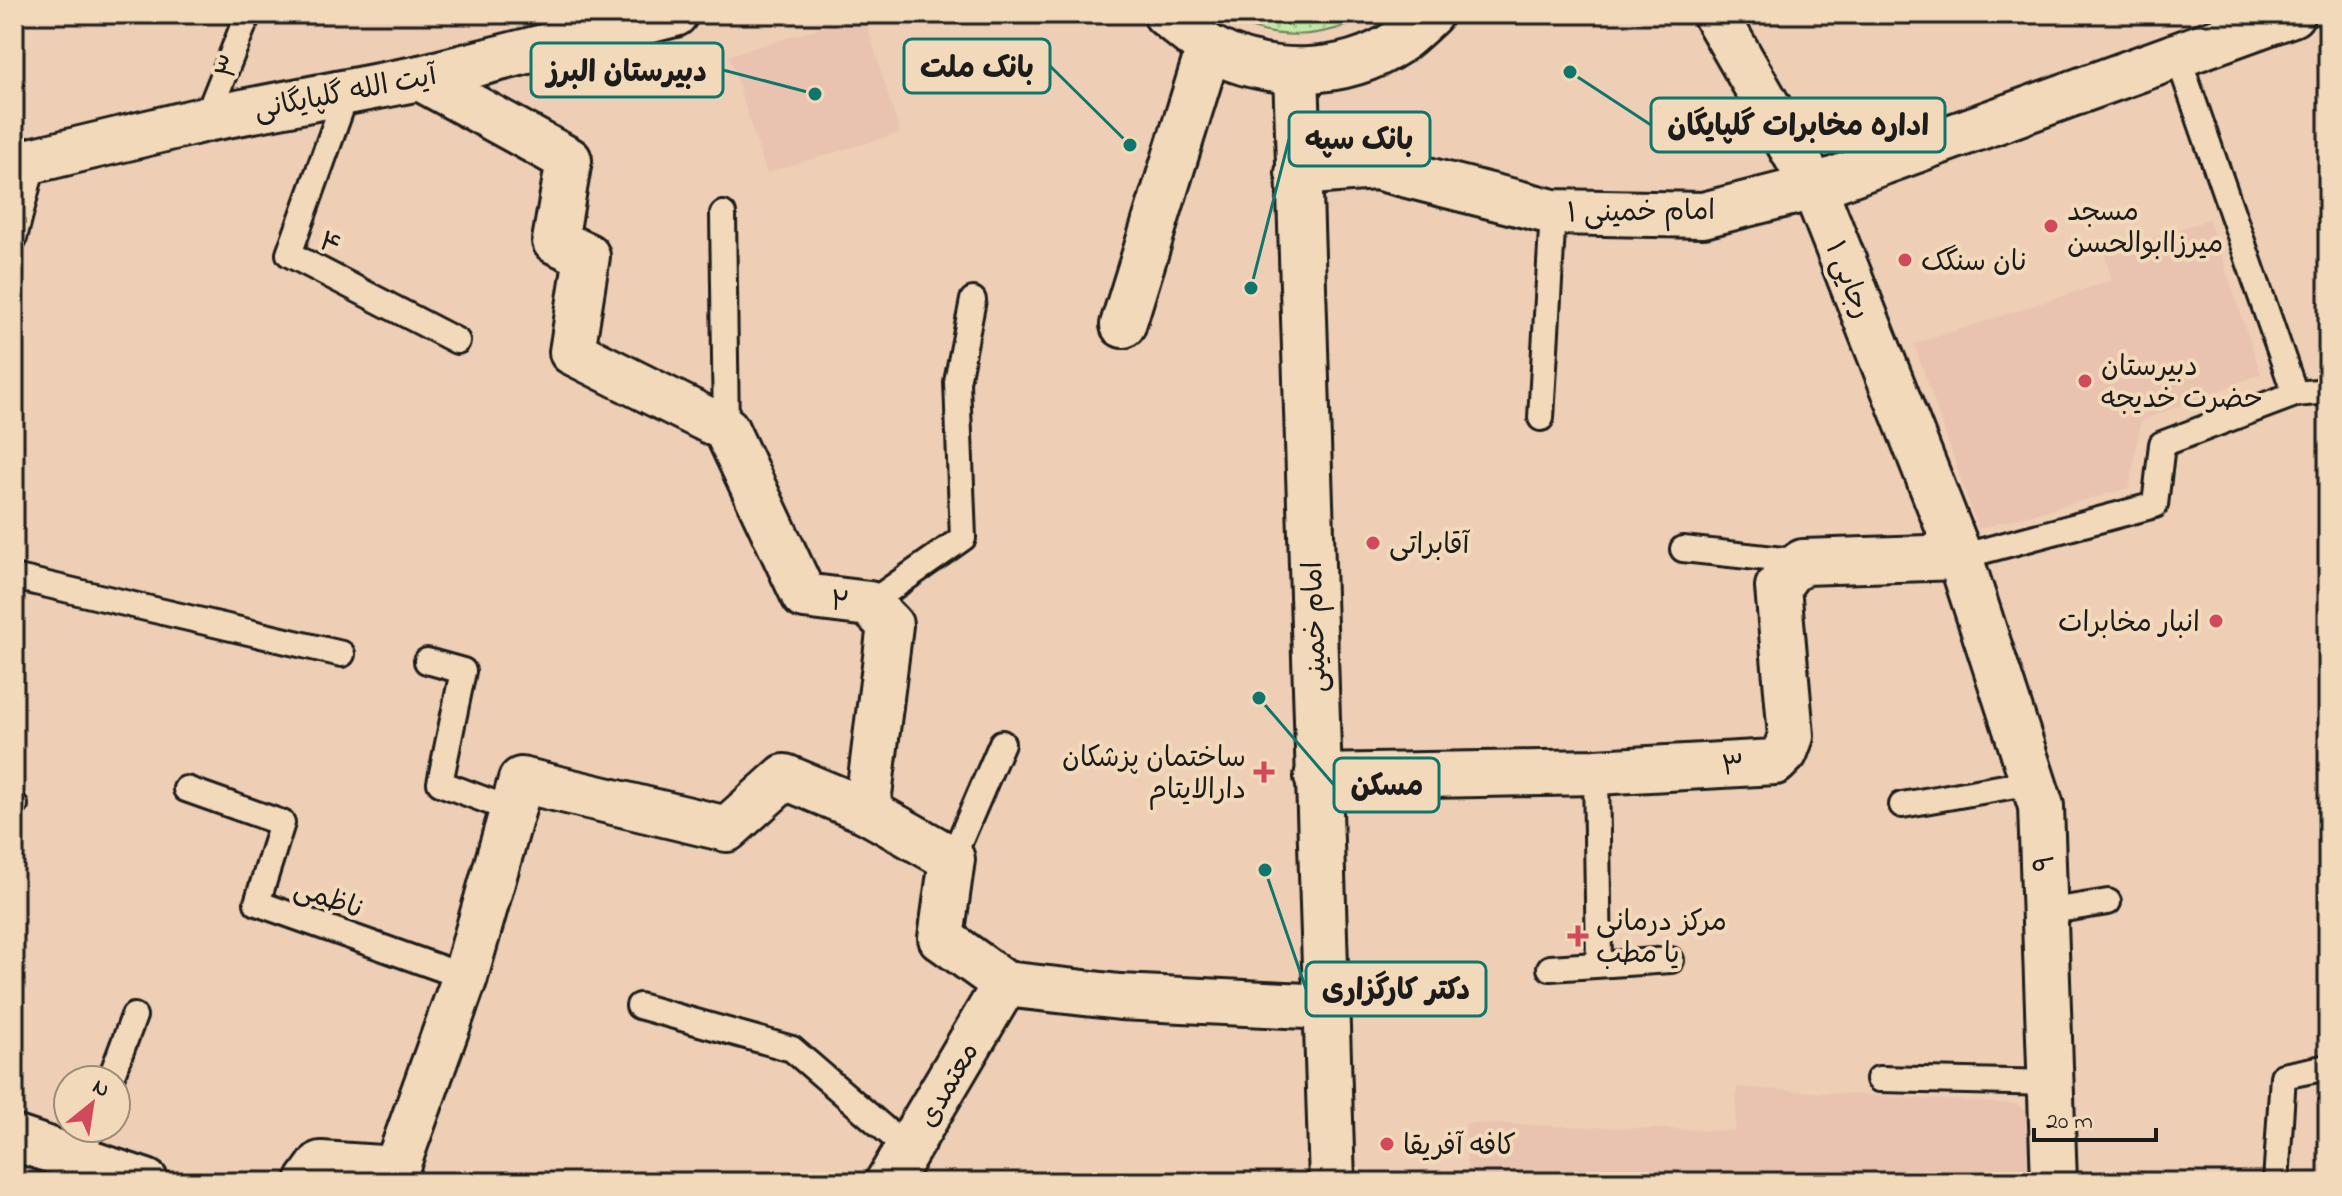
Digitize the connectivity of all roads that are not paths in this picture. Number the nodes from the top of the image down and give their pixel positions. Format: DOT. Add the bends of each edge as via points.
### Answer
graph roads {
  1 [pos="248,14"];
  2 [pos="675,14"];
  3 [pos="1166,14"];
  4 [pos="1430,14"];
  5 [pos="1715,14"];
  6 [pos="2278,16"];
  7 [pos="1209,48"];
  8 [pos="2177,54"];
  9 [pos="1296,71"];
  10 [pos="420,78"];
  11 [pos="347,92"];
  12 [pos="206,119"];
  13 [pos="24,162"];
  14 [pos="1298,173"];
  15 [pos="1814,187"];
  16 [pos="1553,212"];
  17 [pos="723,214"];
  18 [pos="14,238"];
  19 [pos="973,300"];
  20 [pos="1123,325"];
  21 [pos="457,341"];
  22 [pos="2328,391"];
  23 [pos="2295,394"];
  24 [pos="1541,418"];
  25 [pos="726,429"];
  26 [pos="1683,549"];
  27 [pos="1960,557"];
  28 [pos="1803,562"];
  29 [pos="14,577"];
  30 [pos="869,604"];
  31 [pos="342,654"];
  32 [pos="427,661"];
  33 [pos="1002,743"];
  34 [pos="1596,772"];
  35 [pos="1317,777"];
  36 [pos="2033,782"];
  37 [pos="186,789"];
  38 [pos="1902,805"];
  39 [pos="512,810"];
  40 [pos="867,811"];
  41 [pos="952,859"];
  42 [pos="2108,902"];
  43 [pos="2045,912"];
  44 [pos="1671,960"];
  45 [pos="1599,964"];
  46 [pos="1550,968"];
  47 [pos="465,977"];
  48 [pos="1005,984"];
  49 [pos="639,1006"];
  50 [pos="1327,1007"];
  51 [pos="134,1016"];
  52 [pos="116,1064"];
  53 [pos="2328,1067"];
  54 [pos="1879,1079"];
  55 [pos="2052,1083"];
  56 [pos="14,1138"];
  57 [pos="52,1141"];
  58 [pos="86,1144"];
  59 [pos="898,1166"];
  60 [pos="146,1182"];
  61 [pos="308,1182"];
  62 [pos="1332,1182"];
  63 [pos="2054,1182"];
  64 [pos="2276,1182"];
  1 -- 12 [label="lane, ۳"];
  2 -- 10 [label="street, آیت الله گلپایگانی"];
  3 -- 7 [label="street"];
  4 -- 9 [label="street" via="1397,43 1349,65"];
  5 -- 15 [label="street, رجایی ۱"];
  6 -- 8 [label="street, امام خمینی ۱"];
  7 -- 9 [label="street" via="1251,65"];
  7 -- 20 [label="street"];
  8 -- 15 [label="street, امام خمینی ۱"];
  8 -- 23 [label="lane"];
  9 -- 14 [label="street, امام خمینی"];
  10 -- 11 [label="street, آیت الله گلپایگانی"];
  10 -- 25 [label="street" via="569,160 555,241 587,256 572,352"];
  11 -- 12 [label="street, آیت الله گلپایگانی"];
  11 -- 21 [label="lane, ۴" via="289,254"];
  12 -- 13 [label="street, آیت الله گلپایگانی"];
  13 -- 18 [label="lane"];
  14 -- 16 [label="street, امام خمینی ۱" via="1376,167"];
  14 -- 35 [label="street, امام خمینی" via="1323,563"];
  15 -- 16 [label="street, امام خمینی ۱" via="1703,215"];
  15 -- 27 [label="street, رجایی ۱"];
  16 -- 24 [label="lane"];
  17 -- 25 [label="lane"];
  19 -- 30 [label="lane" via="957,382 963,538"];
  22 -- 23 [label="lane"];
  23 -- 27 [label="lane" via="2162,444 2155,505"];
  25 -- 30 [label="street, ۲" via="804,596"];
  26 -- 28 [label="lane"];
  27 -- 28 [label="street"];
  27 -- 36 [label="street, ۹"];
  28 -- 34 [label="street, ۳" via="1778,587 1791,736 1785,752 1775,762"];
  29 -- 31 [label="lane"];
  30 -- 40 [label="street, ۲" via="890,625"];
  32 -- 39 [label="lane" via="463,671 440,783"];
  33 -- 41 [label="lane"];
  34 -- 35 [label="street, ۳"];
  34 -- 45 [label="lane"];
  35 -- 50 [label="street, امام خمینی"];
  36 -- 38 [label="lane"];
  36 -- 43 [label="street, ۹" via="2041,806"];
  37 -- 47 [label="lane, ناظمی" via="282,823 257,903"];
  39 -- 40 [label="street" via="521,780 727,829 785,777"];
  39 -- 47 [label="street"];
  40 -- 41 [label="street"];
  41 -- 48 [label="street" via="941,938"];
  42 -- 43 [label="lane"];
  43 -- 55 [label="street, ۹"];
  44 -- 45 [label="lane"];
  45 -- 46 [label="lane"];
  47 -- 61 [label="street" via="396,1169 321,1164"];
  48 -- 50 [label="street" via="1120,997"];
  48 -- 59 [label="street, معتمدی"];
  49 -- 59 [label="lane" via="792,1049"];
  50 -- 62 [label="street, امام خمینی"];
  51 -- 52 [label="lane"];
  53 -- 64 [label="lane" via="2283,1076"];
  54 -- 55 [label="lane"];
  55 -- 63 [label="street, ۹"];
  56 -- 57 [label="street"];
  58 -- 60 [label="street"];
}
